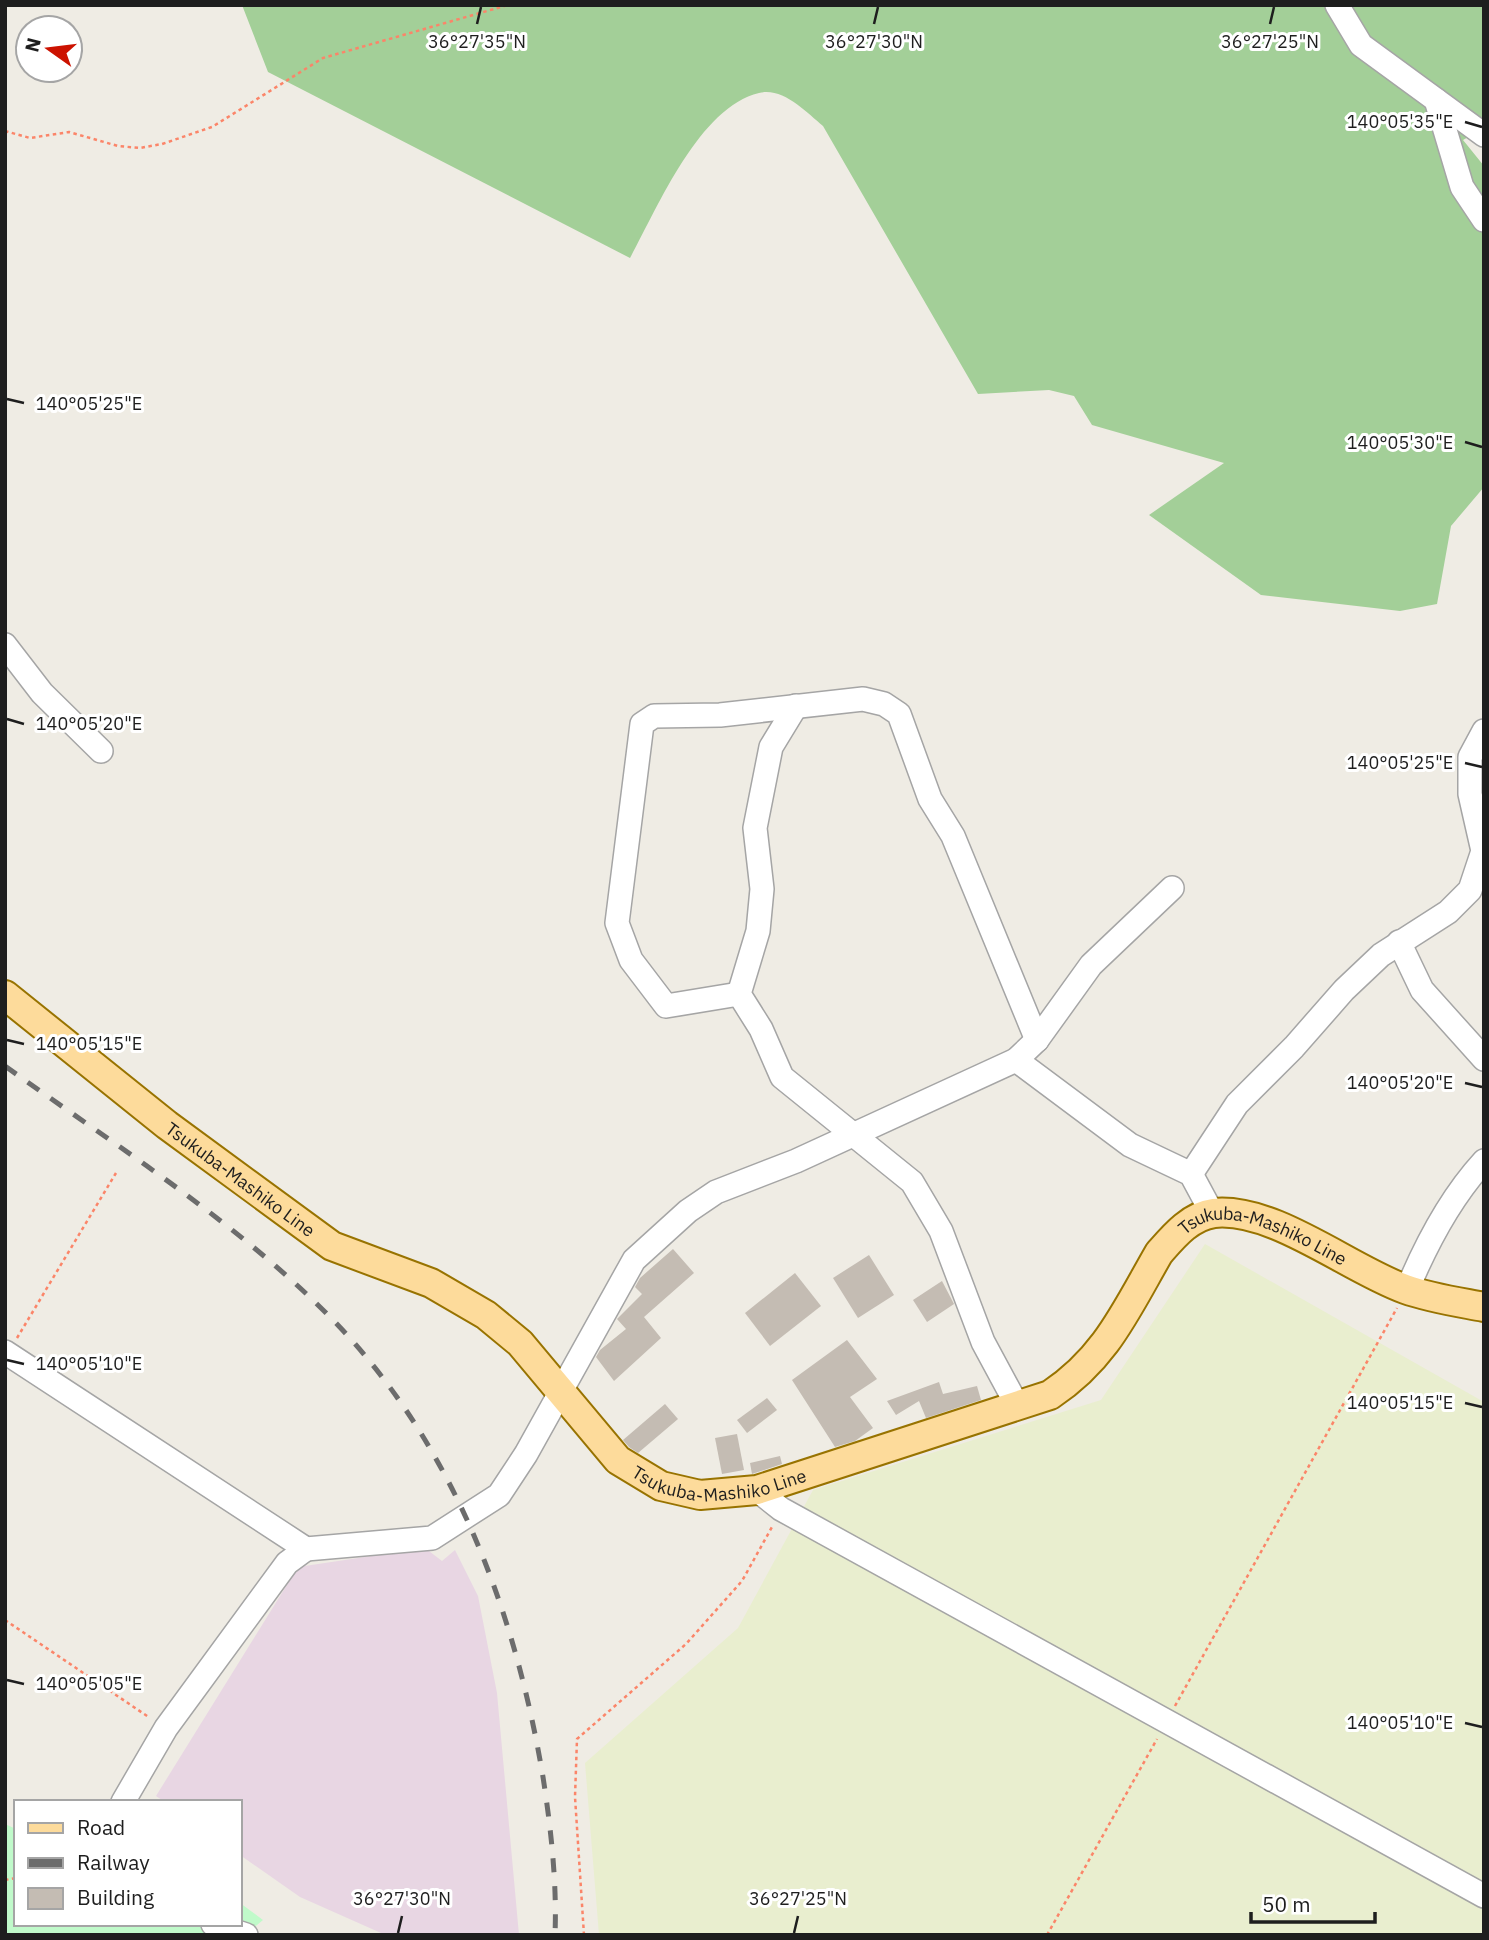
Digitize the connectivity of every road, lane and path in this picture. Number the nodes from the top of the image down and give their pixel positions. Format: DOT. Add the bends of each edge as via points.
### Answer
graph roads {
  1 [pos="508,5"];
  2 [pos="1338,5"];
  3 [pos="1436,100"];
  4 [pos="5,131"];
  5 [pos="1484,135"];
  6 [pos="1484,219"];
  7 [pos="5,645"];
  8 [pos="796,706"];
  9 [pos="1484,731"];
  10 [pos="101,751"];
  11 [pos="1172,888"];
  12 [pos="1399,942"];
  13 [pos="739,994"];
  14 [pos="5,996"];
  15 [pos="1037,1040"];
  16 [pos="1484,1059"];
  17 [pos="1016,1060"];
  18 [pos="851,1135"];
  19 [pos="1484,1161"];
  20 [pos="116,1173"];
  21 [pos="1191,1174"];
  22 [pos="1212,1213"];
  23 [pos="1407,1290"];
  24 [pos="1484,1307"];
  25 [pos="6,1353"];
  26 [pos="562,1390"];
  27 [pos="1017,1405"];
  28 [pos="757,1490"];
  29 [pos="781,1509"];
  30 [pos="306,1549"];
  31 [pos="5,1620"];
  32 [pos="1167,1721"];
  33 [pos="166,1728"];
  34 [pos="124,1800"];
  35 [pos="1484,1896"];
  36 [pos="219,1926"];
  37 [pos="246,1935"];
  38 [pos="583,1935"];
  39 [pos="1047,1935"];
  1 -- 4 [label="path" via="323,58 212,127 162,144 140,148 69,132 30,138"];
  2 -- 3 [label="street" via="1361,45"];
  3 -- 5 [label="street"];
  3 -- 6 [label="street" via="1462,187"];
  7 -- 10 [label="street" via="42,693"];
  8 -- 13 [label="street" via="771,747 755,828 762,889 758,931"];
  8 -- 13 [label="street" via="720,715 654,716 642,724 617,923 631,960 666,1006"];
  8 -- 15 [label="street" via="863,699 899,714 930,799 953,836"];
  9 -- 12 [label="street" via="1470,757 1471,794 1483,851 1470,890 1448,912"];
  11 -- 15 [label="street" via="1091,965"];
  12 -- 16 [label="street" via="1422,990"];
  12 -- 21 [label="street" via="1344,989 1237,1104"];
  13 -- 18 [label="street" via="782,1077"];
  14 -- 26 [label="main road, Tsukuba-Mashiko Line" via="167,1125 332,1246 431,1283 486,1315 520,1343"];
  15 -- 17 [label="street"];
  17 -- 18 [label="street"];
  17 -- 21 [label="street" via="1130,1145"];
  18 -- 26 [label="street" via="716,1192 688,1211 634,1261"];
  18 -- 27 [label="street" via="912,1182 940,1231 983,1342"];
  19 -- 23 [label="street" via="1468,1178 1423,1252"];
  20 -- 25 [label="path" via="61,1270"];
  21 -- 22 [label="street"];
  22 -- 23 [label="main road, Tsukuba-Mashiko Line" via="1257,1217"];
  22 -- 27 [label="main road, Tsukuba-Mashiko Line" via="1182,1228 1159,1254 1098,1355 1072,1381 1050,1395"];
  23 -- 24 [label="main road, Tsukuba-Mashiko Line"];
  23 -- 32 [label="path"];
  25 -- 30 [label="street"];
  26 -- 28 [label="main road, Tsukuba-Mashiko Line" via="618,1460 640,1476 700,1495"];
  26 -- 30 [label="street" via="499,1494 465,1518 432,1538"];
  27 -- 28 [label="main road, Tsukuba-Mashiko Line"];
  28 -- 29 [label="street"];
  29 -- 32 [label="street"];
  29 -- 38 [label="path" via="743,1581 686,1644 578,1738 575,1797"];
  30 -- 33 [label="street" via="287,1563"];
  31 -- 33 [label="path"];
  32 -- 35 [label="street"];
  32 -- 39 [label="path"];
  33 -- 34 [label="street"];
  36 -- 37 [label="street"];
}
